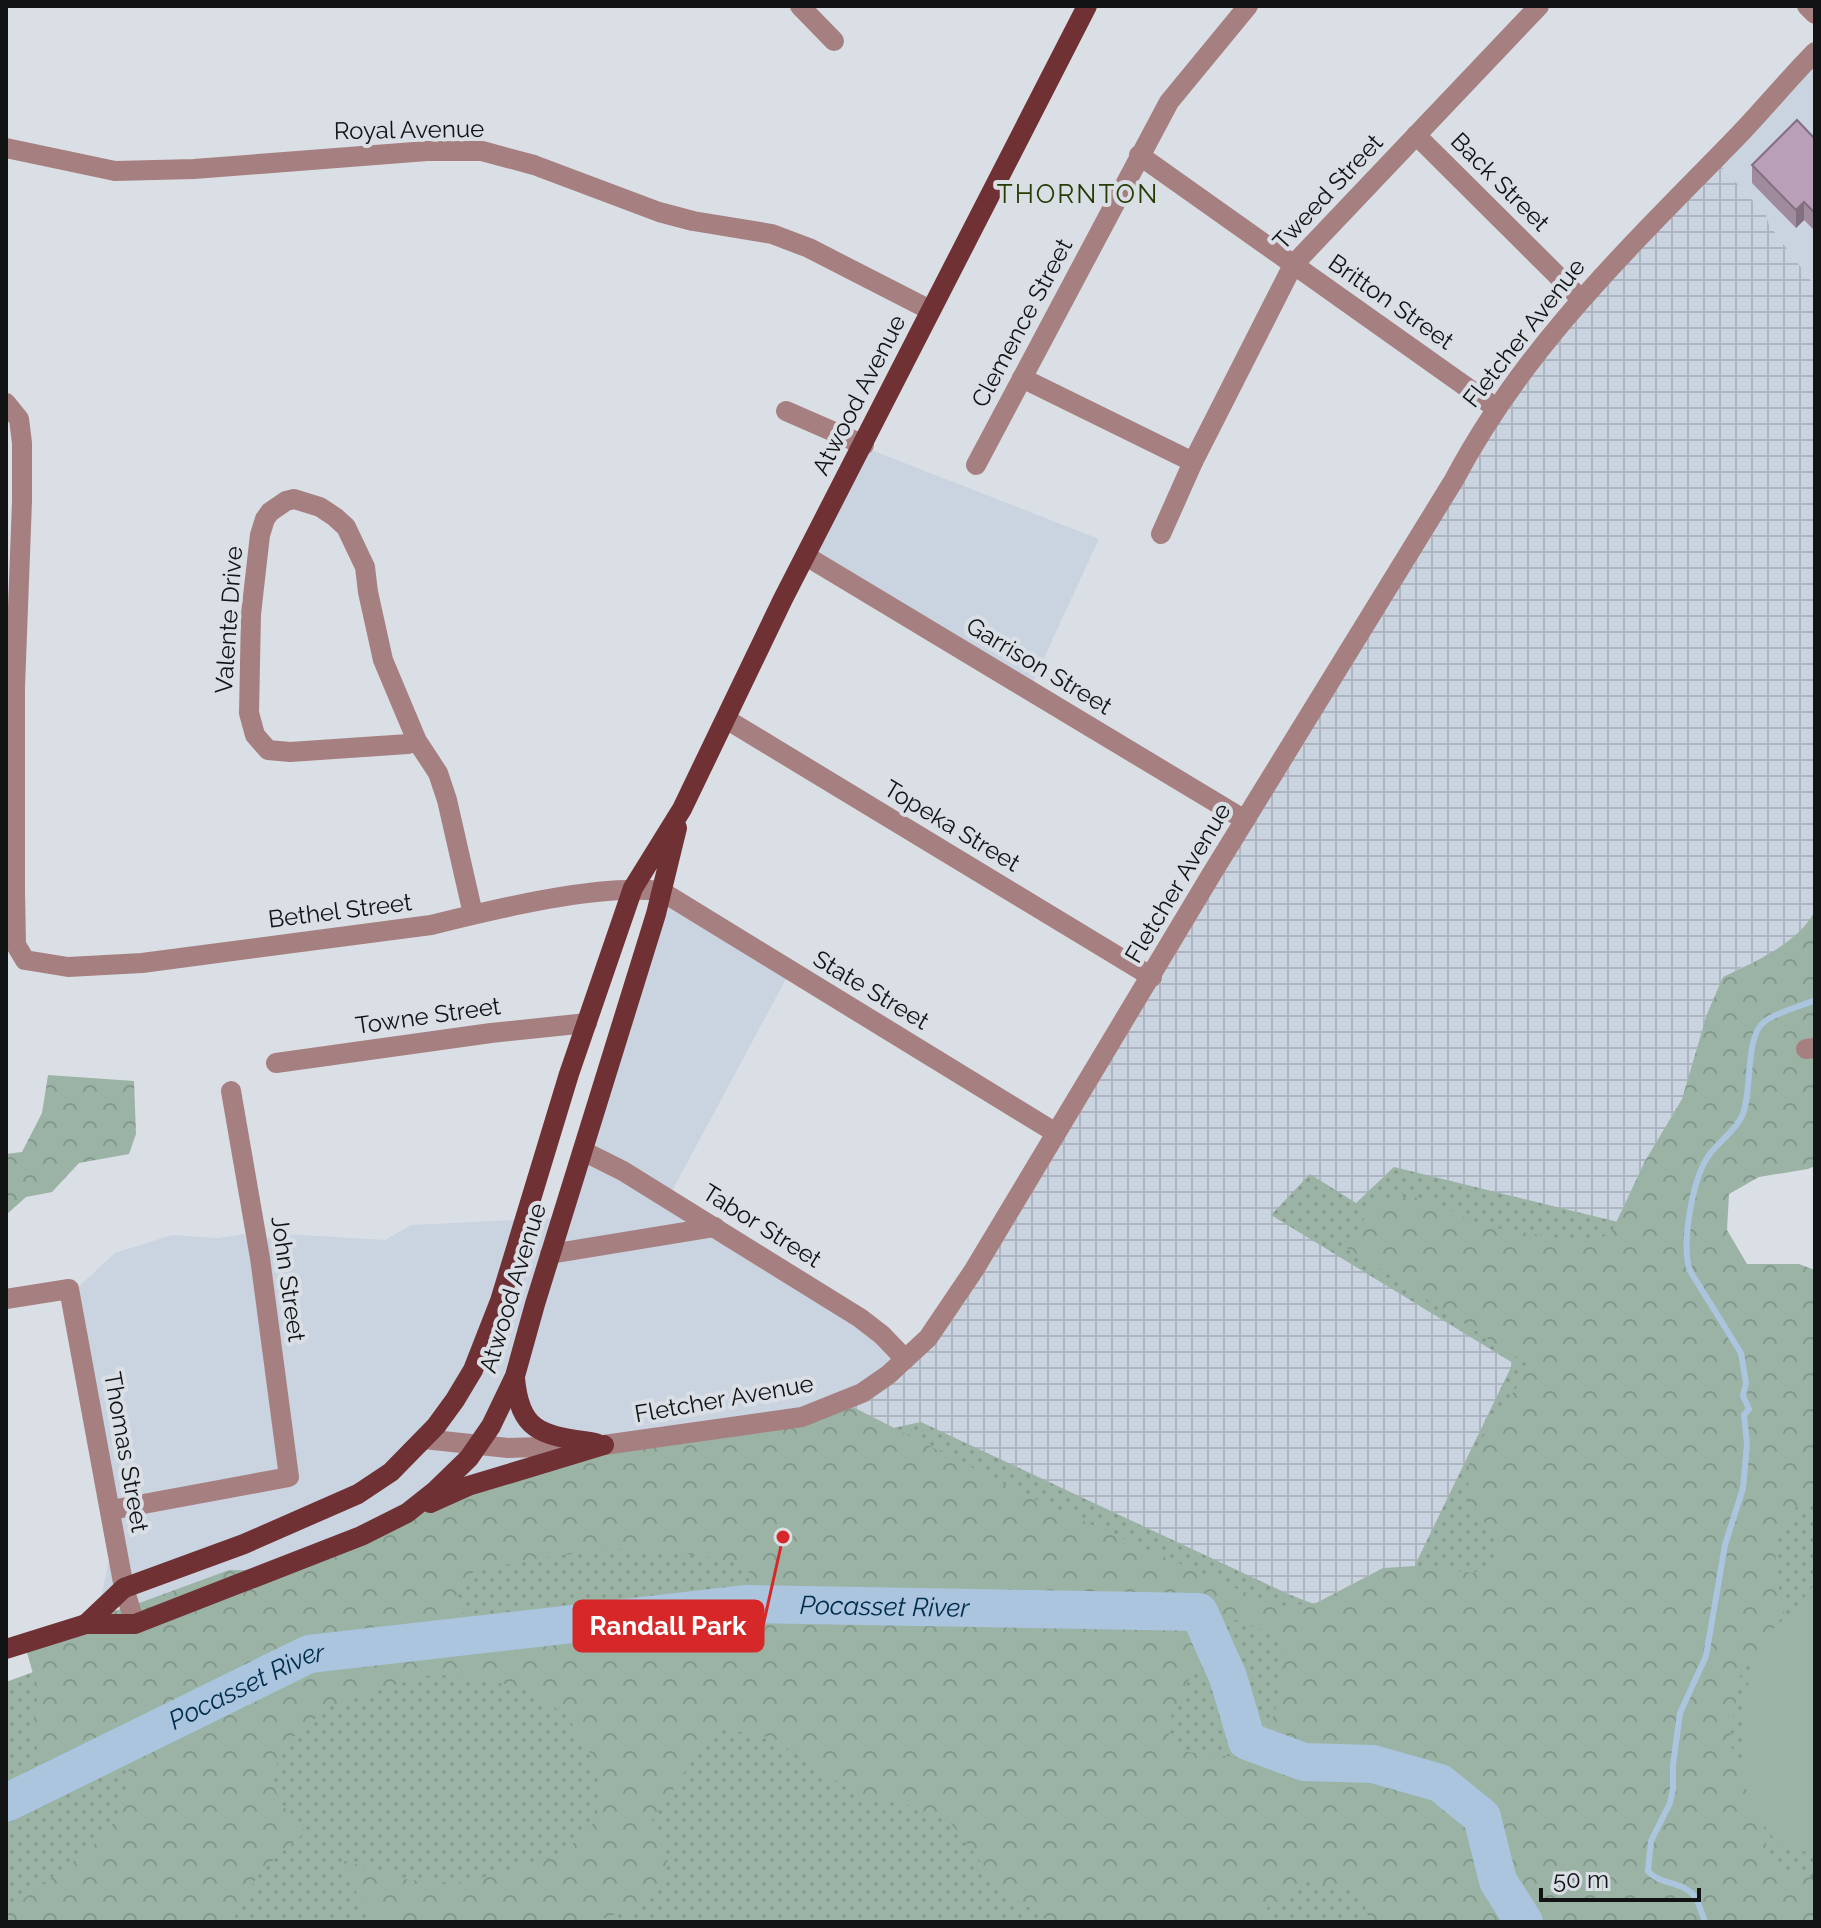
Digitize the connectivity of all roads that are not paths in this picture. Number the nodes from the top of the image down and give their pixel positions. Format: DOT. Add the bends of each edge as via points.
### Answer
graph roads {
  1 [pos="800,6"];
  2 [pos="1087,6"];
  3 [pos="1248,6"];
  4 [pos="1539,6"];
  5 [pos="1807,6"];
  6 [pos="1815,14"];
  7 [pos="834,41"];
  8 [pos="1815,52"];
  9 [pos="1416,135"];
  10 [pos="6,148"];
  11 [pos="1139,155"];
  12 [pos="1293,265"];
  13 [pos="1581,299"];
  14 [pos="930,310"];
  15 [pos="1022,378"];
  16 [pos="6,403"];
  17 [pos="1496,408"];
  18 [pos="786,411"];
  19 [pos="864,445"];
  20 [pos="1193,462"];
  21 [pos="976,465"];
  22 [pos="1161,534"];
  23 [pos="806,556"];
  24 [pos="726,719"];
  25 [pos="417,741"];
  26 [pos="682,809"];
  27 [pos="1245,820"];
  28 [pos="633,888"];
  29 [pos="661,891"];
  30 [pos="473,914"];
  31 [pos="1152,977"];
  32 [pos="587,1023"];
  33 [pos="276,1063"];
  34 [pos="231,1091"];
  35 [pos="1056,1133"];
  36 [pos="583,1151"];
  37 [pos="715,1227"];
  38 [pos="550,1254"];
  39 [pos="6,1299"];
  40 [pos="905,1359"];
  41 [pos="515,1376"];
  42 [pos="424,1439"];
  43 [pos="478,1444"];
  44 [pos="604,1445"];
  45 [pos="111,1510"];
  46 [pos="407,1513"];
  47 [pos="124,1588"];
  48 [pos="86,1624"];
  49 [pos="135,1624"];
  50 [pos="6,1649"];
  1 -- 7 [label="street"];
  2 -- 14 [label="main road, Atwood Avenue"];
  3 -- 11 [label="street, Clemence Street" via="1169,102"];
  4 -- 9 [label="street, Tweed Street"];
  5 -- 6 [label="street"];
  8 -- 13 [label="street, Fletcher Avenue"];
  9 -- 12 [label="street, Tweed Street"];
  9 -- 13 [label="street, Back Street"];
  10 -- 14 [label="street, Royal Avenue" via="115,171 482,151 681,218 772,234"];
  11 -- 12 [label="street, Britton Street"];
  11 -- 15 [label="street, Clemence Street"];
  12 -- 17 [label="street, Britton Street"];
  12 -- 20 [label="street, Tweed Street"];
  13 -- 17 [label="street, Fletcher Avenue"];
  14 -- 19 [label="main road, Atwood Avenue"];
  15 -- 20 [label="street"];
  15 -- 21 [label="street, Clemence Street"];
  16 -- 30 [label="street, Bethel Street" via="19,419 22,443 15,890 16,945 25,960 68,967 142,963 431,925"];
  17 -- 27 [label="street, Fletcher Avenue"];
  18 -- 19 [label="street"];
  19 -- 23 [label="main road, Atwood Avenue"];
  20 -- 22 [label="street, Tweed Street"];
  23 -- 24 [label="main road, Atwood Avenue"];
  23 -- 27 [label="street, Garrison Street"];
  24 -- 26 [label="main road, Atwood Avenue"];
  24 -- 31 [label="street, Topeka Street"];
  25 -- 25 [label="street, Valente Drive" via="383,660 365,567 346,527 320,507 286,501 270,512 260,535 251,614 249,713 255,735 268,750 290,752"];
  25 -- 30 [label="street, Valente Drive" via="438,773"];
  26 -- 28 [label="main road, Atwood Avenue"];
  26 -- 29 [label="main road, Atwood Avenue"];
  27 -- 31 [label="street, Fletcher Avenue"];
  28 -- 29 [label="street, Bethel Street"];
  28 -- 30 [label="street, Bethel Street"];
  28 -- 32 [label="main road, Atwood Avenue"];
  29 -- 35 [label="street, State Street"];
  29 -- 36 [label="main road, Atwood Avenue"];
  31 -- 35 [label="street, Fletcher Avenue"];
  32 -- 33 [label="street, Towne Street"];
  32 -- 42 [label="main road, Atwood Avenue" via="500,1301 473,1370"];
  34 -- 45 [label="street, John Street" via="289,1477"];
  35 -- 40 [label="street, Fletcher Avenue" via="974,1270 928,1338"];
  36 -- 37 [label="street, Tabor Street"];
  36 -- 38 [label="main road, Atwood Avenue"];
  37 -- 38 [label="street"];
  37 -- 40 [label="street, Tabor Street" via="860,1318"];
  38 -- 41 [label="main road, Atwood Avenue"];
  39 -- 45 [label="street, Thomas Street" via="69,1289"];
  40 -- 44 [label="street, Fletcher Avenue" via="862,1393 802,1417"];
  41 -- 43 [label="main road, Atwood Avenue"];
  41 -- 44 [label="main road" via="524,1417 540,1431"];
  42 -- 43 [label="street, Fletcher Avenue"];
  42 -- 47 [label="main road, Atwood Avenue" via="391,1472 346,1500"];
  43 -- 44 [label="street, Fletcher Avenue"];
  43 -- 46 [label="main road, Atwood Avenue"];
  44 -- 46 [label="main road" via="468,1486"];
  45 -- 47 [label="street, Thomas Street"];
  46 -- 49 [label="main road, Atwood Avenue"];
  47 -- 48 [label="main road, Atwood Avenue"];
  47 -- 49 [label="street, Thomas Street"];
  48 -- 49 [label="main road, Atwood Avenue"];
  48 -- 50 [label="main road, Atwood Avenue"];
}
